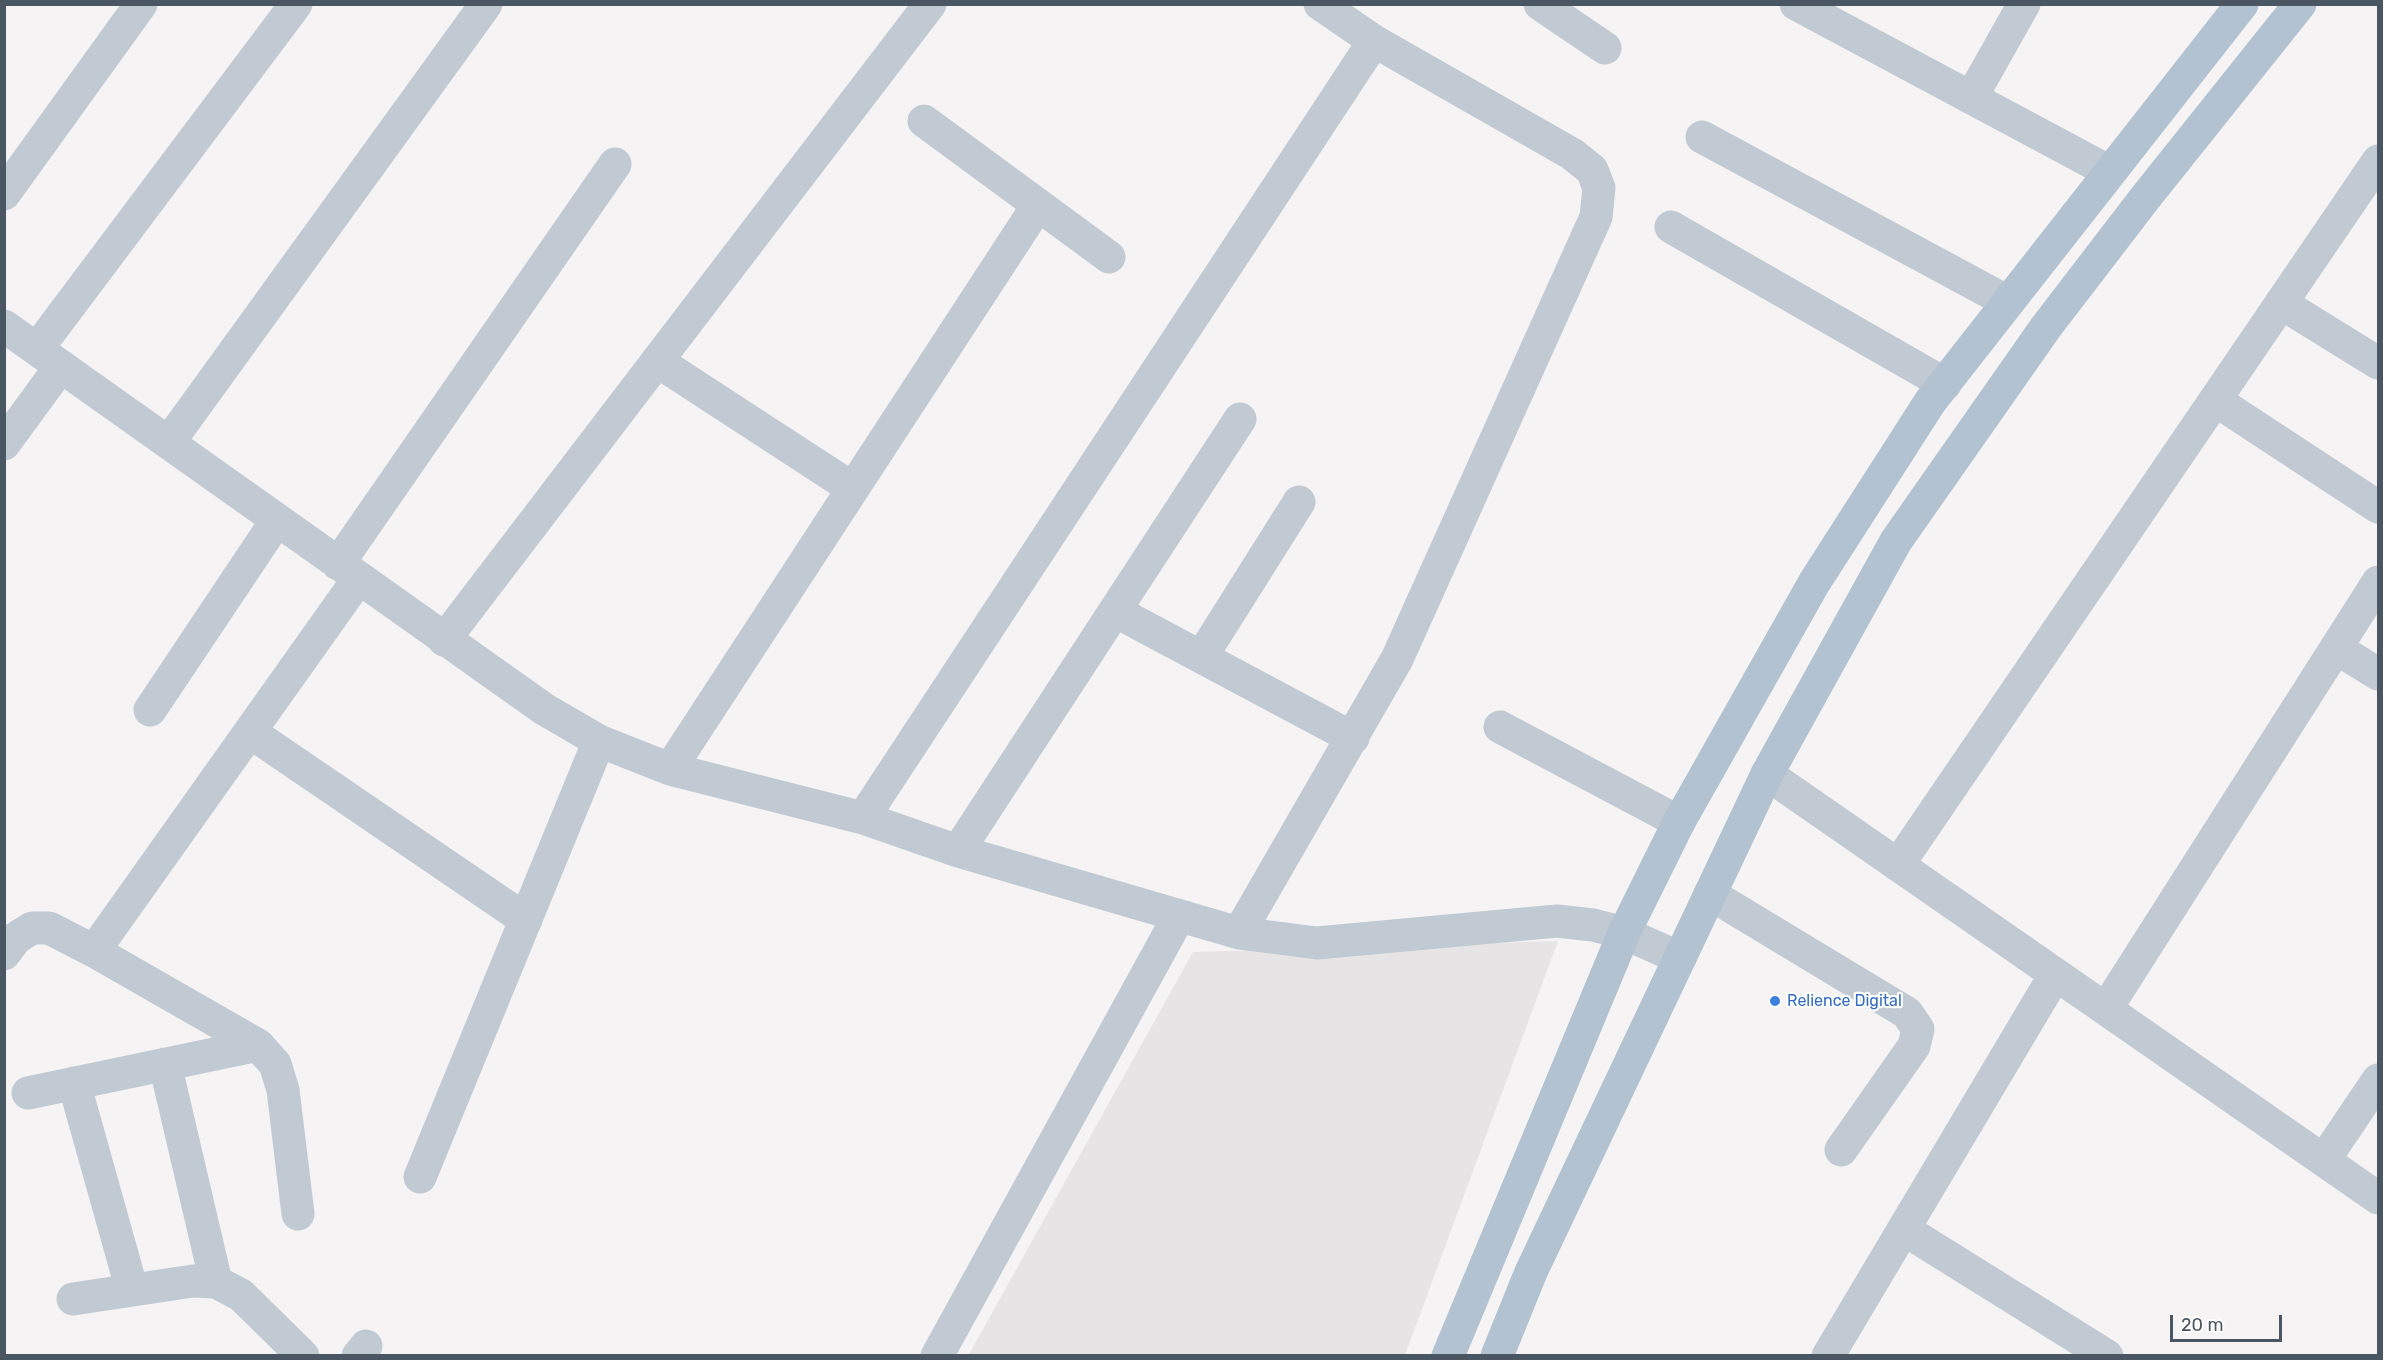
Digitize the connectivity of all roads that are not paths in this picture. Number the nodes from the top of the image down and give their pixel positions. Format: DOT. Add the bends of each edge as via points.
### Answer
graph roads {
  1 [pos="141,4"];
  2 [pos="296,4"];
  3 [pos="486,4"];
  4 [pos="930,4"];
  5 [pos="1320,4"];
  6 [pos="1540,4"];
  7 [pos="1796,4"];
  8 [pos="2024,4"];
  9 [pos="2242,4"];
  10 [pos="2300,4"];
  11 [pos="1374,41"];
  12 [pos="1605,48"];
  13 [pos="1971,98"];
  14 [pos="924,121"];
  15 [pos="1702,137"];
  16 [pos="2379,161"];
  17 [pos="615,164"];
  18 [pos="2110,171"];
  19 [pos="4,194"];
  20 [pos="1038,205"];
  21 [pos="1671,226"];
  22 [pos="1109,257"];
  23 [pos="2008,302"];
  24 [pos="2281,303"];
  25 [pos="4,326"];
  26 [pos="49,358"];
  27 [pos="657,361"];
  28 [pos="2379,363"];
  29 [pos="1945,384"];
  30 [pos="2215,400"];
  31 [pos="1240,419"];
  32 [pos="169,442"];
  33 [pos="4,444"];
  34 [pos="852,488"];
  35 [pos="1299,502"];
  36 [pos="2379,507"];
  37 [pos="277,520"];
  38 [pos="349,571"];
  39 [pos="2379,582"];
  40 [pos="1115,611"];
  41 [pos="444,640"];
  42 [pos="2336,648"];
  43 [pos="1202,656"];
  44 [pos="2379,674"];
  45 [pos="150,710"];
  46 [pos="1500,727"];
  47 [pos="250,732"];
  48 [pos="1353,738"];
  49 [pos="599,741"];
  50 [pos="669,769"];
  51 [pos="1767,774"];
  52 [pos="863,818"];
  53 [pos="1680,822"];
  54 [pos="958,851"];
  55 [pos="1898,865"];
  56 [pos="1710,894"];
  57 [pos="1179,916"];
  58 [pos="526,920"];
  59 [pos="1239,933"];
  60 [pos="1624,933"];
  61 [pos="94,951"];
  62 [pos="4,954"];
  63 [pos="1680,958"];
  64 [pos="2055,975"];
  65 [pos="2106,1009"];
  66 [pos="258,1045"];
  67 [pos="165,1064"];
  68 [pos="2379,1080"];
  69 [pos="74,1083"];
  70 [pos="28,1093"];
  71 [pos="1841,1150"];
  72 [pos="2324,1160"];
  73 [pos="420,1177"];
  74 [pos="2379,1198"];
  75 [pos="298,1214"];
  76 [pos="1905,1230"];
  77 [pos="216,1282"];
  78 [pos="132,1290"];
  79 [pos="73,1299"];
  80 [pos="303,1356"];
  81 [pos="937,1356"];
  82 [pos="1448,1356"];
  83 [pos="1497,1356"];
  84 [pos="1828,1356"];
  85 [pos="2107,1356"];
  1 -- 19 [label="street"];
  2 -- 26 [label="street"];
  3 -- 32 [label="street"];
  4 -- 27 [label="street"];
  5 -- 11 [label="street"];
  6 -- 12 [label="street"];
  7 -- 13 [label="street"];
  8 -- 13 [label="street"];
  9 -- 18 [label="main road"];
  10 -- 51 [label="main road" via="2046,327 1896,541"];
  11 -- 48 [label="street" via="1572,154 1592,170 1599,188 1596,217 1397,659"];
  11 -- 52 [label="street"];
  13 -- 18 [label="street"];
  14 -- 20 [label="street"];
  15 -- 23 [label="street"];
  16 -- 24 [label="street"];
  17 -- 38 [label="street"];
  18 -- 23 [label="main road"];
  20 -- 22 [label="street"];
  20 -- 34 [label="street"];
  21 -- 29 [label="street"];
  23 -- 29 [label="main road"];
  24 -- 28 [label="street"];
  24 -- 30 [label="street"];
  25 -- 26 [label="street"];
  26 -- 32 [label="street"];
  26 -- 33 [label="street"];
  27 -- 34 [label="street"];
  27 -- 41 [label="street"];
  29 -- 53 [label="main road" via="1814,583"];
  30 -- 36 [label="street"];
  30 -- 55 [label="street"];
  31 -- 40 [label="street"];
  32 -- 37 [label="street"];
  34 -- 50 [label="street"];
  35 -- 43 [label="street"];
  37 -- 38 [label="street"];
  37 -- 45 [label="street"];
  38 -- 41 [label="street"];
  38 -- 47 [label="street"];
  39 -- 42 [label="street"];
  40 -- 43 [label="street"];
  40 -- 54 [label="street"];
  41 -- 49 [label="street" via="544,709"];
  42 -- 44 [label="street"];
  42 -- 65 [label="street"];
  43 -- 48 [label="street"];
  46 -- 53 [label="street"];
  47 -- 58 [label="street"];
  47 -- 61 [label="street"];
  48 -- 59 [label="street"];
  49 -- 50 [label="street"];
  49 -- 58 [label="street"];
  50 -- 52 [label="street"];
  51 -- 55 [label="street"];
  51 -- 56 [label="main road"];
  52 -- 54 [label="street"];
  53 -- 60 [label="main road"];
  54 -- 57 [label="street"];
  55 -- 64 [label="street"];
  56 -- 63 [label="main road"];
  56 -- 71 [label="street" via="1907,1013 1918,1029 1914,1046"];
  57 -- 59 [label="street"];
  57 -- 81 [label="street"];
  58 -- 73 [label="street"];
  59 -- 60 [label="street" via="1317,943 1557,921"];
  60 -- 63 [label="street"];
  60 -- 82 [label="main road"];
  61 -- 62 [label="street" via="48,928 32,928 16,938"];
  61 -- 66 [label="street"];
  63 -- 83 [label="main road" via="1531,1272"];
  64 -- 65 [label="street"];
  64 -- 76 [label="street"];
  65 -- 72 [label="street"];
  66 -- 67 [label="street"];
  66 -- 75 [label="street" via="275,1064 283,1090"];
  67 -- 69 [label="street"];
  67 -- 77 [label="street"];
  68 -- 72 [label="street"];
  69 -- 70 [label="street"];
  69 -- 78 [label="street"];
  72 -- 74 [label="street"];
  76 -- 84 [label="street"];
  76 -- 85 [label="street"];
  77 -- 78 [label="street" via="193,1281"];
  77 -- 80 [label="street" via="241,1295"];
  78 -- 79 [label="street"];
}
